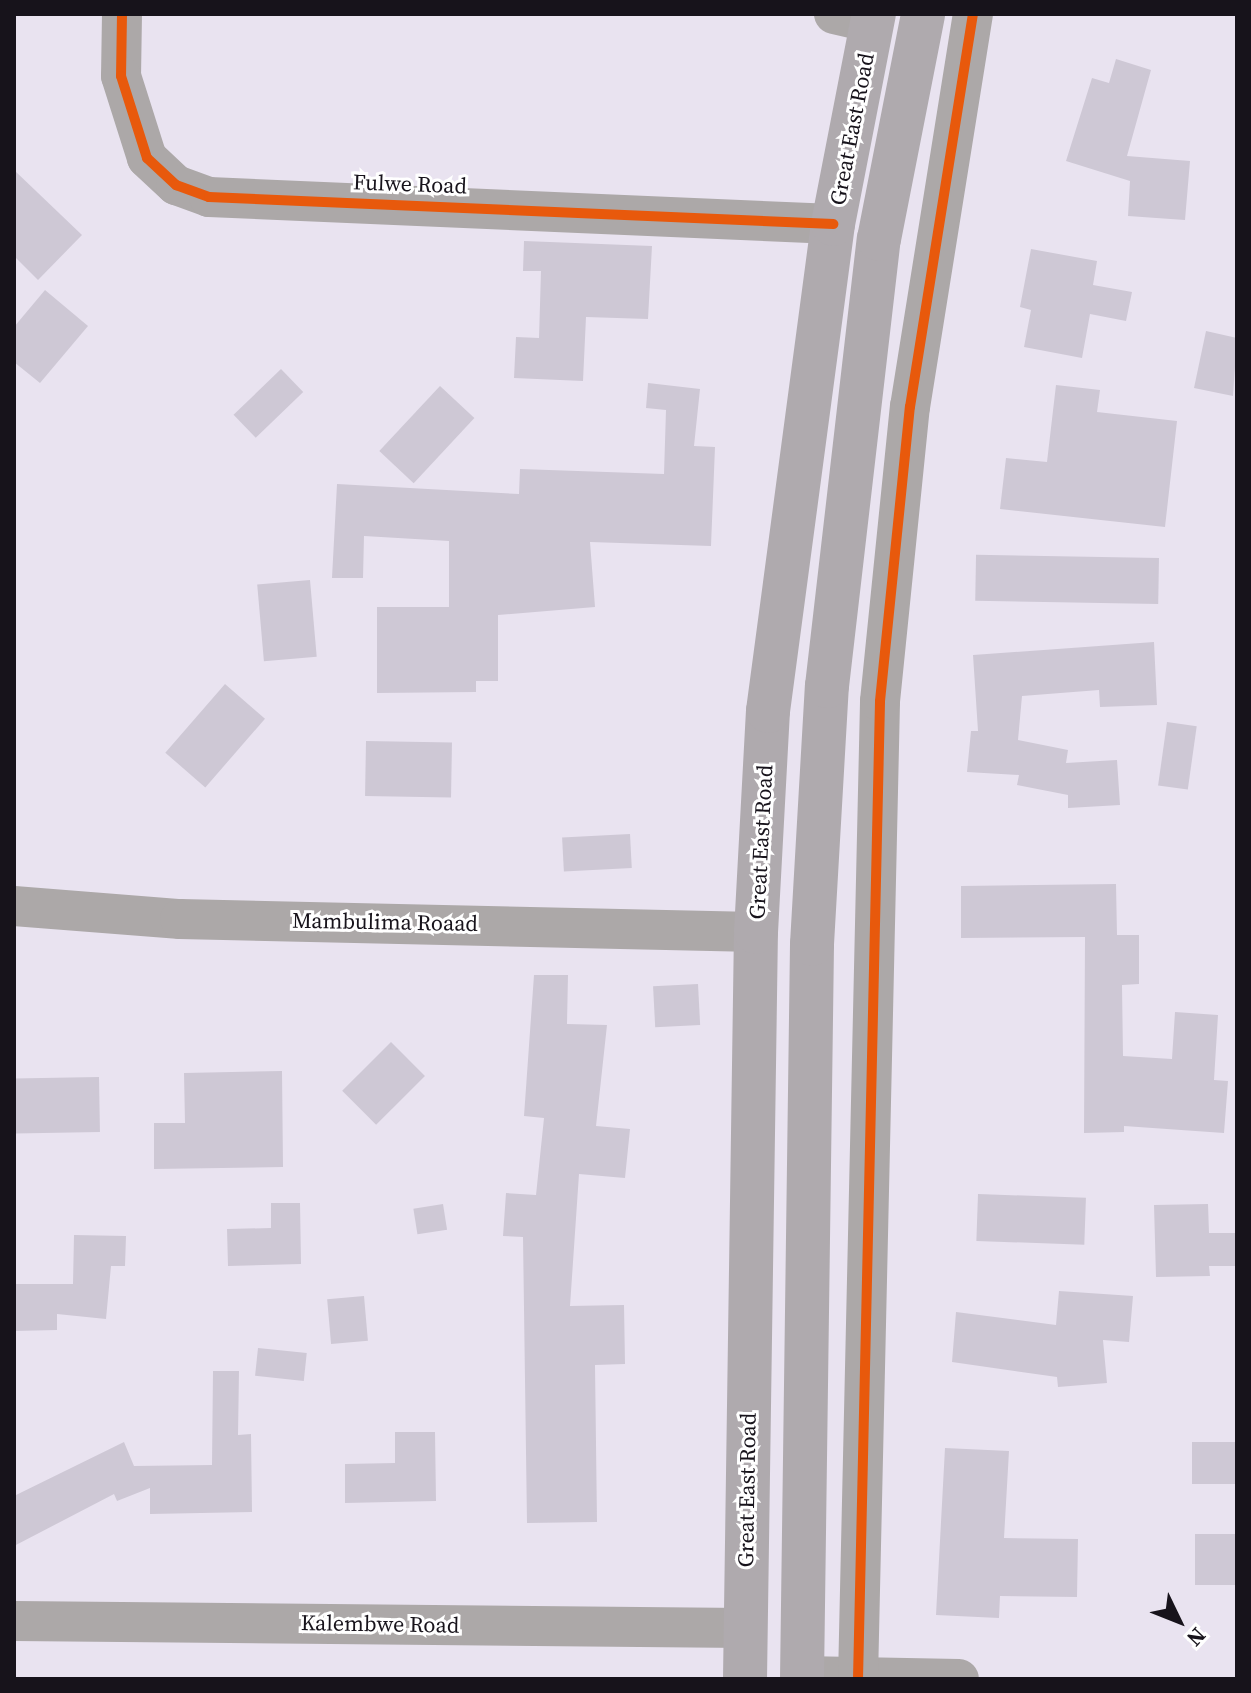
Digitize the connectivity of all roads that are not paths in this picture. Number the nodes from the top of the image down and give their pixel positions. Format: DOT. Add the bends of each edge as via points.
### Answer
graph roads {
  1 [pos="122,14"];
  2 [pos="923,14"];
  3 [pos="973,14"];
  4 [pos="860,17"];
  5 [pos="833,224"];
  6 [pos="14,906"];
  7 [pos="756,932"];
  8 [pos="14,1621"];
  9 [pos="745,1628"];
  10 [pos="802,1678"];
  11 [pos="858,1678"];
  12 [pos="745,1679"];
  13 [pos="959,1679"];
  1 -- 5 [label="street, Fulwe Road" via="121,76 147,158 176,185 209,197"];
  2 -- 10 [label="main road, Great East Road" via="879,239 827,686 812,944"];
  3 -- 11 [label="street" via="910,407 880,701"];
  4 -- 5 [label="main road, Great East Road"];
  5 -- 7 [label="main road, Great East Road" via="768,711"];
  6 -- 7 [label="street, Mambulima Roaad" via="180,919"];
  7 -- 9 [label="main road, Great East Road"];
  8 -- 9 [label="street, Kalembwe Road"];
  9 -- 12 [label="main road, Great East Road"];
  10 -- 11 [label="street"];
  11 -- 13 [label="street"];
}
